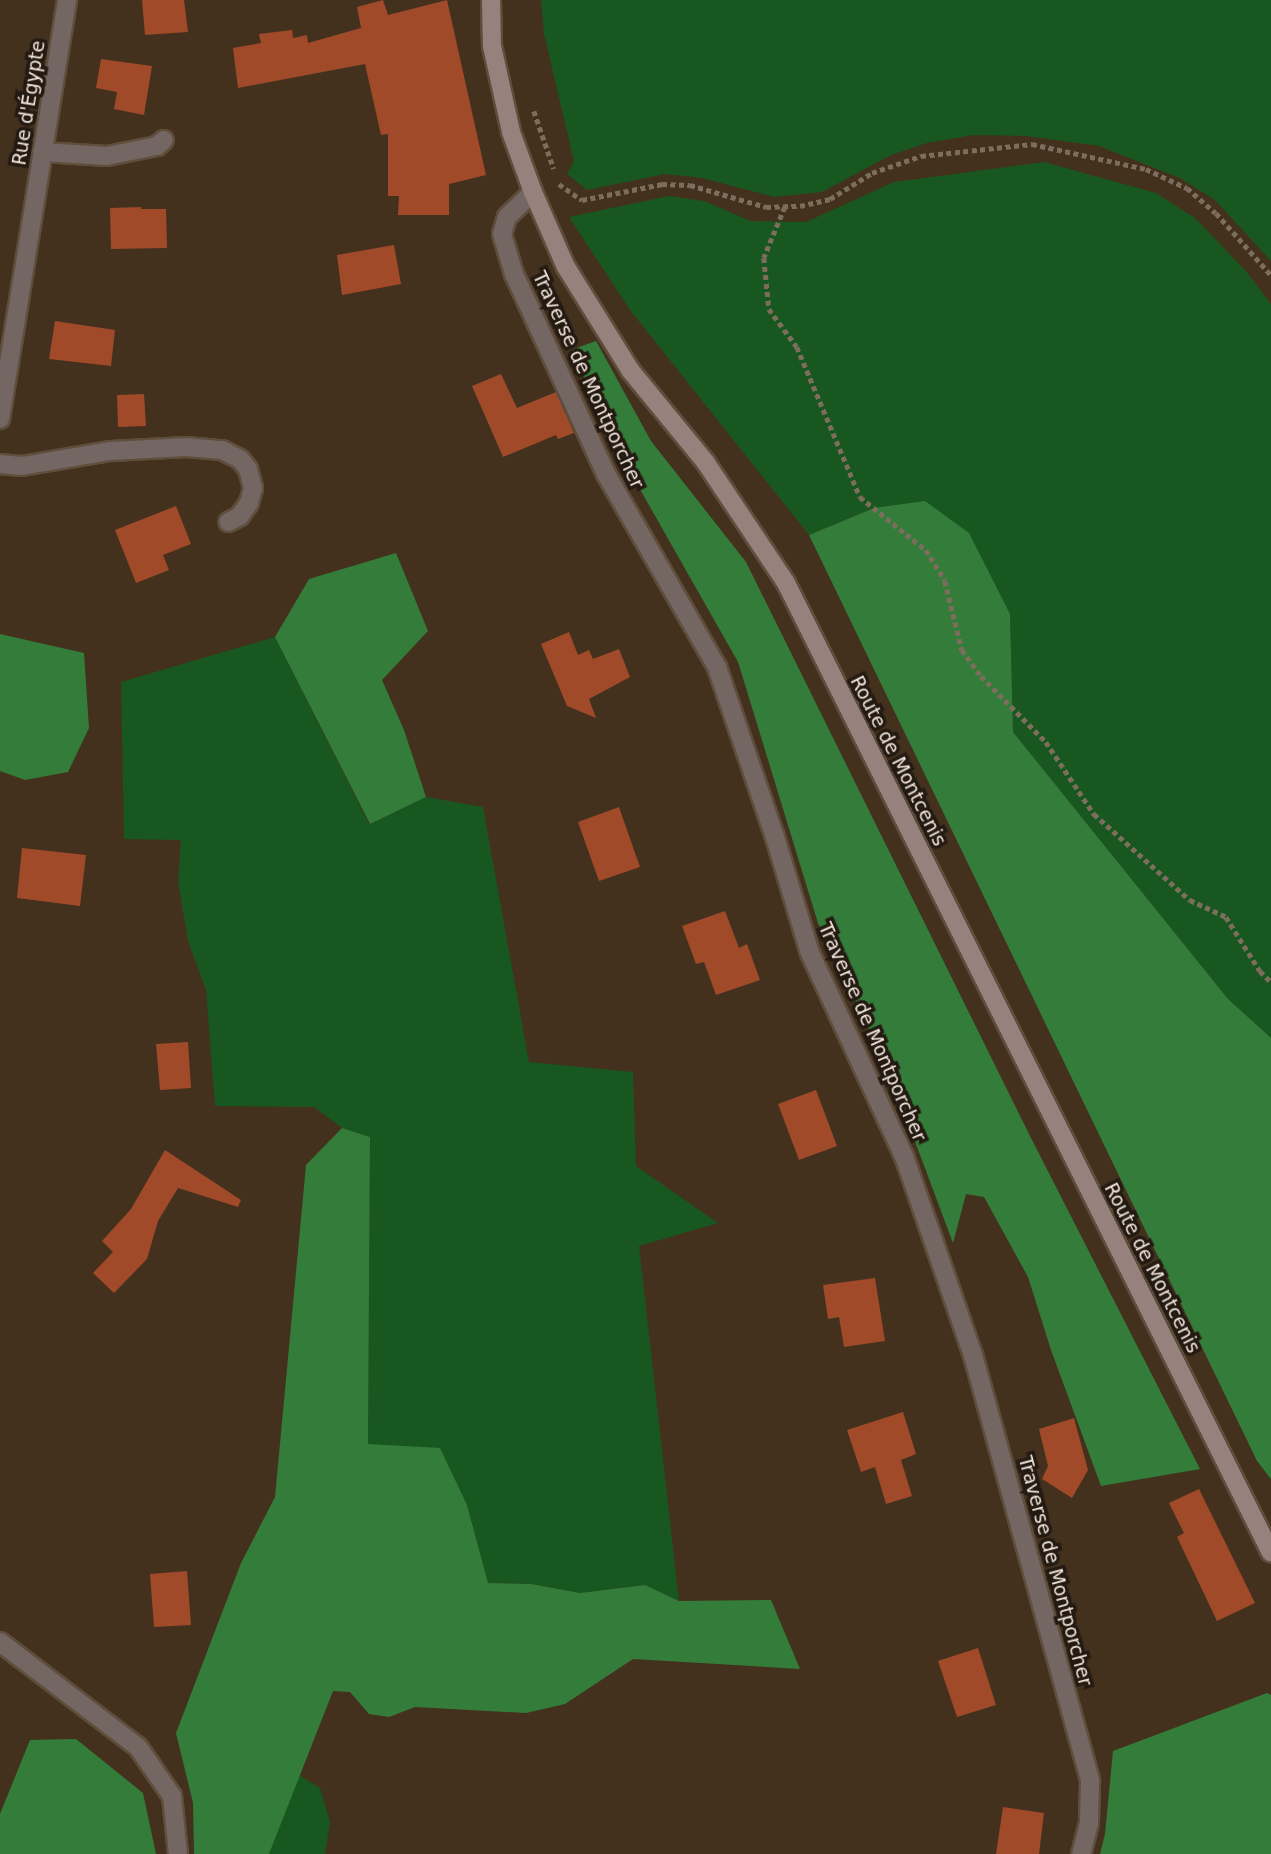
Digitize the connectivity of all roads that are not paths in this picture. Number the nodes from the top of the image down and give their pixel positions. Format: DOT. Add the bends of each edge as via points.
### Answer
graph roads {
  1 [pos="67,0"];
  2 [pos="491,0"];
  3 [pos="164,140"];
  4 [pos="42,152"];
  5 [pos="533,192"];
  6 [pos="0,419"];
  7 [pos="0,464"];
  8 [pos="228,522"];
  9 [pos="1271,1553"];
  10 [pos="0,1642"];
  11 [pos="178,1854"];
  12 [pos="1081,1854"];
  1 -- 4 [label="street, Rue d'Égypte"];
  2 -- 5 [label="main road, Route de Montcenis" via="492,46 503,102"];
  3 -- 4 [label="street" via="157,146 107,156"];
  4 -- 6 [label="street, Rue d'Égypte"];
  5 -- 9 [label="main road, Route de Montcenis" via="566,267 630,370 706,463 786,583"];
  5 -- 12 [label="street, Traverse de Montporcher" via="507,217 502,234 514,274 606,474 717,667 810,953 904,1156 973,1355 1090,1781 1089,1823"];
  7 -- 8 [label="street" via="22,466 111,451 222,450 240,460 253,488 240,516"];
  10 -- 11 [label="street" via="138,1747 172,1796"];
}
